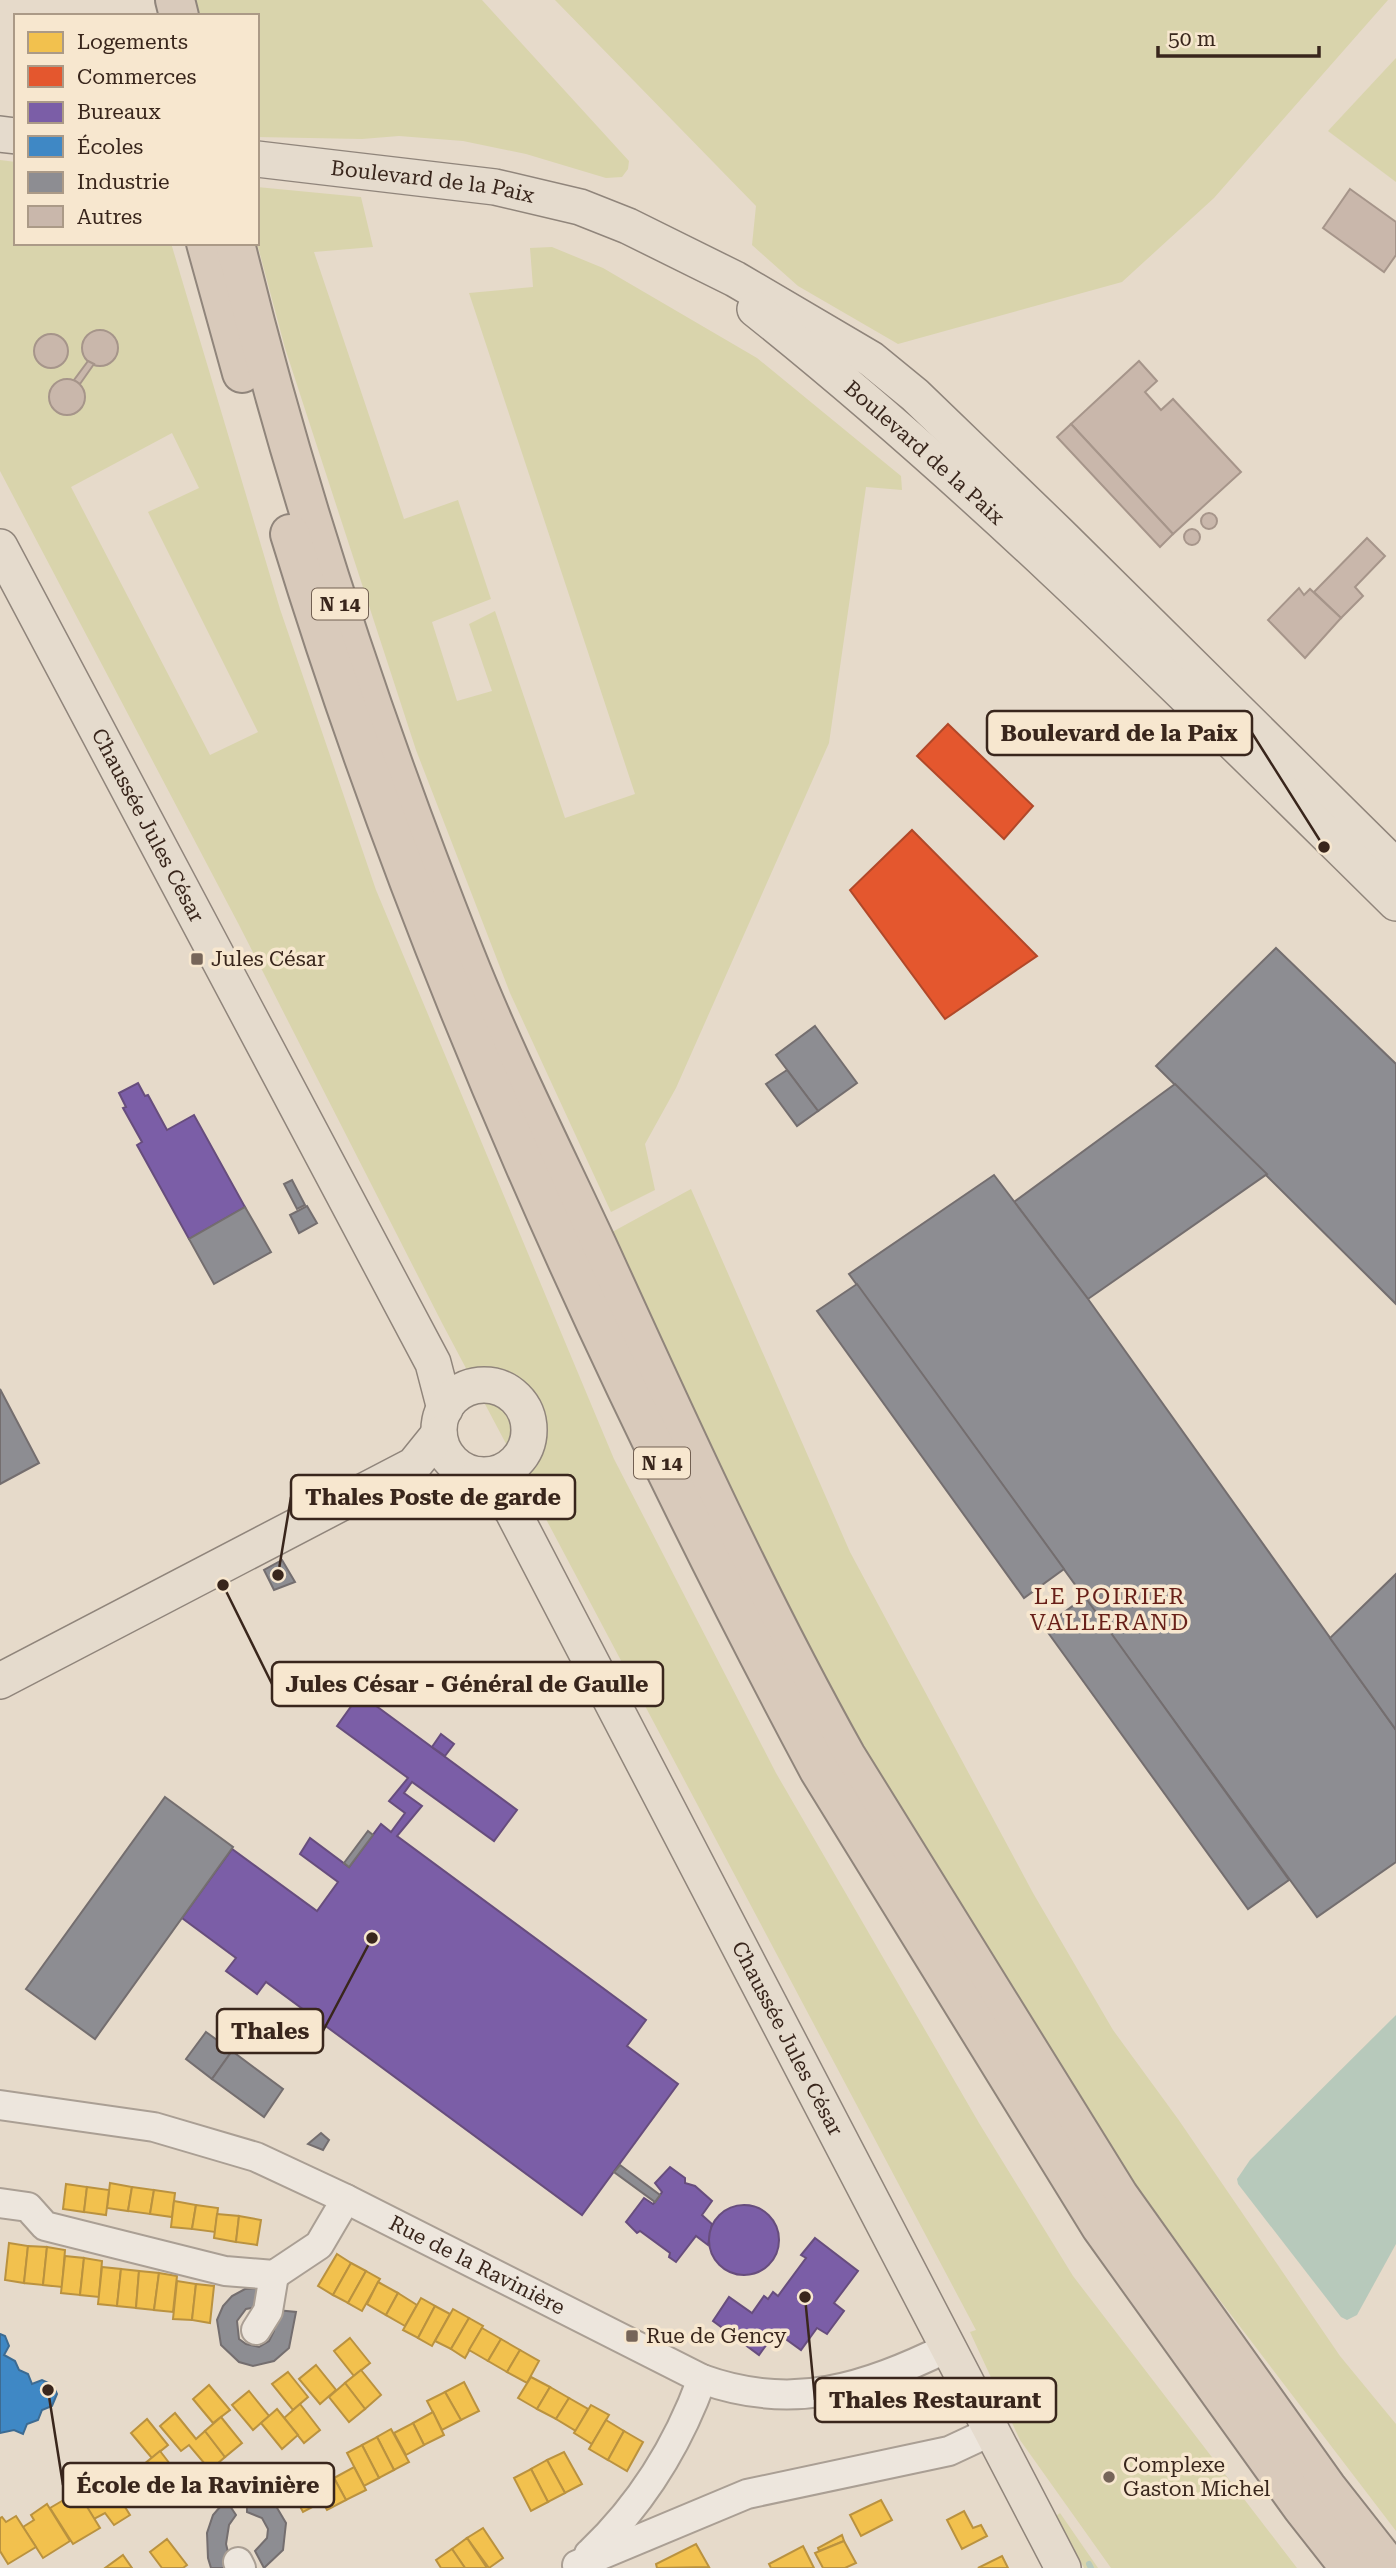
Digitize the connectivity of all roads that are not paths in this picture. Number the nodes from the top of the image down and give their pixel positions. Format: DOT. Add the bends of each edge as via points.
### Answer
graph roads {
  1 [pos="259,159"];
  2 [pos="207,245"];
  3 [pos="235,245"];
  4 [pos="679,253"];
  5 [pos="0,547"];
  6 [pos="1396,867"];
  7 [pos="1396,904"];
  8 [pos="433,1363"];
  9 [pos="471,1387"];
  10 [pos="442,1421"];
  11 [pos="515,1463"];
  12 [pos="414,1465"];
  13 [pos="467,1470"];
  14 [pos="512,1510"];
  15 [pos="0,1681"];
  16 [pos="0,2105"];
  17 [pos="346,2199"];
  18 [pos="0,2203"];
  19 [pos="274,2275"];
  20 [pos="256,2330"];
  21 [pos="947,2348"];
  22 [pos="702,2378"];
  23 [pos="979,2437"];
  24 [pos="638,2498"];
  25 [pos="658,2530"];
  26 [pos="575,2566"];
  27 [pos="1063,2568"];
  28 [pos="1350,2568"];
  29 [pos="1390,2568"];
  1 -- 4 [label="main road, Boulevard de la Paix" via="416,176 545,197 603,216"];
  2 -- 28 [label="highway, N 14" via="306,587 383,818 526,1171 671,1481 819,1770 1094,2215"];
  3 -- 29 [label="highway, N 14" via="265,367 348,627 466,958 692,1451 799,1671 846,1756 1119,2196 1327,2488"];
  4 -- 6 [label="main road, Boulevard de la Paix" via="790,309 871,359 915,394"];
  4 -- 7 [label="main road, Boulevard de la Paix" via="850,387 1027,546 1187,696"];
  5 -- 8 [label="main road, Chaussée Jules César"];
  8 -- 9 [label="main road, Chaussée Jules César"];
  8 -- 10 [label="main road, Chaussée Jules César"];
  9 -- 10 [label="main road" via="451,1399"];
  9 -- 11 [label="main road" via="505,1391 524,1411 528,1442"];
  10 -- 12 [label="main road"];
  10 -- 13 [label="main road" via="444,1451"];
  11 -- 13 [label="main road" via="498,1473"];
  11 -- 14 [label="main road"];
  12 -- 13 [label="main road"];
  12 -- 15 [label="main road"];
  13 -- 14 [label="main road, Chaussée Jules César"];
  14 -- 21 [label="main road, Chaussée Jules César"];
  16 -- 17 [label="street, Rue de la Ravinière" via="140,2124 212,2142 287,2170"];
  17 -- 19 [label="street" via="319,2245"];
  17 -- 22 [label="street, Rue de la Ravinière"];
  18 -- 19 [label="street" via="28,2207 45,2226 225,2271"];
  19 -- 20 [label="street" via="268,2311"];
  21 -- 22 [label="street, Rue de la Ravinière" via="862,2384 803,2395 750,2392"];
  21 -- 27 [label="main road, Chaussée Jules César"];
  22 -- 24 [label="street" via="672,2448"];
  23 -- 25 [label="street" via="949,2451 747,2494"];
  24 -- 25 [label="street"];
  24 -- 26 [label="street"];
  25 -- 26 [label="street"];
}
